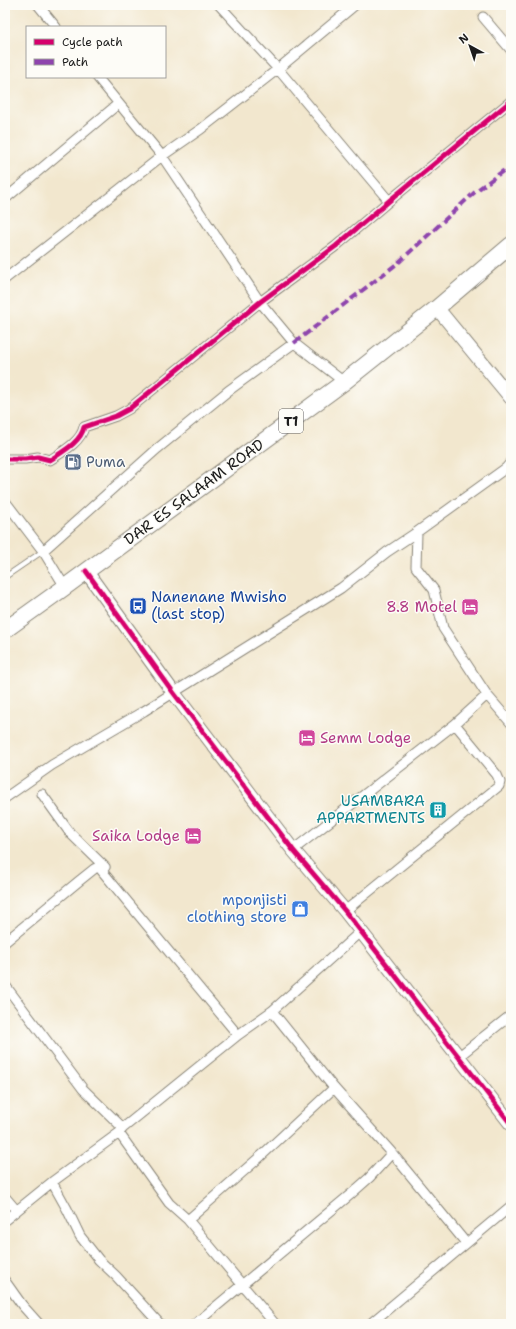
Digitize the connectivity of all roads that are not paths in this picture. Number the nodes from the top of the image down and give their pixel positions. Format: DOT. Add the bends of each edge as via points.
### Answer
graph roads {
  1 [pos="38,5"];
  2 [pos="218,5"];
  3 [pos="355,5"];
  4 [pos="483,17"];
  5 [pos="55,26"];
  6 [pos="511,50"];
  7 [pos="278,69"];
  8 [pos="97,78"];
  9 [pos="511,101"];
  10 [pos="118,104"];
  11 [pos="162,156"];
  12 [pos="5,199"];
  13 [pos="389,201"];
  14 [pos="511,245"];
  15 [pos="5,279"];
  16 [pos="260,302"];
  17 [pos="437,308"];
  18 [pos="294,343"];
  19 [pos="344,382"];
  20 [pos="511,398"];
  21 [pos="5,459"];
  22 [pos="511,462"];
  23 [pos="5,501"];
  24 [pos="417,532"];
  25 [pos="43,551"];
  26 [pos="86,571"];
  27 [pos="5,577"];
  28 [pos="65,587"];
  29 [pos="5,630"];
  30 [pos="173,692"];
  31 [pos="487,695"];
  32 [pos="511,723"];
  33 [pos="455,724"];
  34 [pos="42,794"];
  35 [pos="5,798"];
  36 [pos="293,850"];
  37 [pos="102,865"];
  38 [pos="345,911"];
  39 [pos="360,932"];
  40 [pos="5,942"];
  41 [pos="5,985"];
  42 [pos="272,1011"];
  43 [pos="511,1015"];
  44 [pos="238,1035"];
  45 [pos="458,1058"];
  46 [pos="334,1088"];
  47 [pos="510,1120"];
  48 [pos="121,1131"];
  49 [pos="392,1153"];
  50 [pos="52,1182"];
  51 [pos="5,1197"];
  52 [pos="511,1206"];
  53 [pos="16,1210"];
  54 [pos="5,1220"];
  55 [pos="188,1220"];
  56 [pos="466,1243"];
  57 [pos="5,1281"];
  58 [pos="242,1285"];
  59 [pos="39,1324"];
  60 [pos="160,1324"];
  61 [pos="195,1324"];
  62 [pos="275,1324"];
  63 [pos="370,1324"];
  1 -- 5 [label="street"];
  2 -- 7 [label="street"];
  3 -- 7 [label="street"];
  4 -- 6 [label="street"];
  7 -- 11 [label="street"];
  7 -- 13 [label="street"];
  8 -- 10 [label="street"];
  9 -- 13 [label="street"];
  10 -- 11 [label="street"];
  10 -- 12 [label="street"];
  11 -- 15 [label="street"];
  11 -- 16 [label="street"];
  13 -- 16 [label="street" via="336,246"];
  14 -- 17 [label="highway, DAR ES SALAAM ROAD / T1"];
  16 -- 18 [label="street"];
  16 -- 21 [label="street" via="129,409 84,427 82,434 50,460 38,457 25,460"];
  17 -- 19 [label="highway, DAR ES SALAAM ROAD / T1"];
  17 -- 20 [label="street"];
  18 -- 19 [label="street"];
  18 -- 25 [label="street" via="228,391 157,449"];
  19 -- 26 [label="highway, DAR ES SALAAM ROAD / T1"];
  22 -- 24 [label="street"];
  23 -- 25 [label="street"];
  24 -- 30 [label="street" via="341,588"];
  24 -- 31 [label="street" via="416,567 434,590 443,628"];
  25 -- 27 [label="lane"];
  25 -- 28 [label="street"];
  26 -- 28 [label="highway, DAR ES SALAAM ROAD / T1"];
  26 -- 30 [label="street"];
  28 -- 29 [label="highway, DAR ES SALAAM ROAD / T1"];
  30 -- 35 [label="street" via="144,712 52,765"];
  30 -- 36 [label="street"];
  31 -- 32 [label="street"];
  31 -- 33 [label="street"];
  33 -- 36 [label="street"];
  33 -- 38 [label="street" via="497,775 499,786"];
  34 -- 37 [label="street" via="70,833"];
  36 -- 38 [label="street"];
  37 -- 40 [label="street"];
  37 -- 44 [label="street" via="105,867 102,871"];
  38 -- 39 [label="street"];
  39 -- 42 [label="street"];
  39 -- 45 [label="street"];
  41 -- 48 [label="street" via="83,1089"];
  42 -- 44 [label="street"];
  42 -- 46 [label="street"];
  43 -- 45 [label="street"];
  44 -- 48 [label="street"];
  45 -- 47 [label="street"];
  46 -- 49 [label="street"];
  46 -- 55 [label="street"];
  48 -- 50 [label="street"];
  48 -- 55 [label="street" via="169,1204"];
  49 -- 56 [label="street"];
  49 -- 58 [label="street" via="351,1194"];
  50 -- 53 [label="street"];
  50 -- 60 [label="street" via="80,1236 99,1260"];
  51 -- 53 [label="street"];
  52 -- 56 [label="street"];
  53 -- 54 [label="street"];
  55 -- 58 [label="street"];
  56 -- 63 [label="street"];
  57 -- 59 [label="street"];
  58 -- 61 [label="street"];
  58 -- 62 [label="street"];
}
